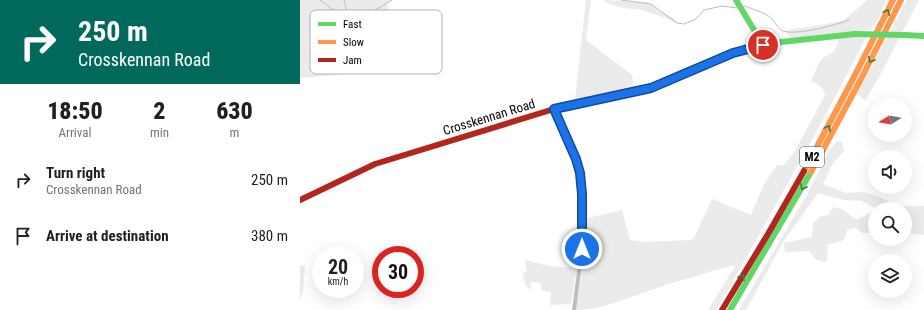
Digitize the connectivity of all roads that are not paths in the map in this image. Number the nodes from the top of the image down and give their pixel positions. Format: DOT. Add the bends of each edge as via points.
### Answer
graph roads {
  1 [pos="736,0"];
  2 [pos="893,0"];
  3 [pos="901,0"];
  4 [pos="924,36"];
  5 [pos="763,45"];
  6 [pos="554,109"];
  7 [pos="300,200"];
  8 [pos="574,310"];
  9 [pos="722,310"];
  10 [pos="730,310"];
  1 -- 5 [label="main road"];
  9 -- 2 [label="main road, M2, one-way" via="814,152"];
  3 -- 10 [label="main road, M2, one-way" via="833,134"];
  4 -- 5 [label="main road, Crosskennan Road, bridge" via="837,35"];
  5 -- 6 [label="main road, Crosskennan Road" via="733,53 651,88"];
  6 -- 7 [label="main road, Crosskennan Road" via="375,164"];
  6 -- 8 [label="street" via="576,159 581,182 582,255"];
}
